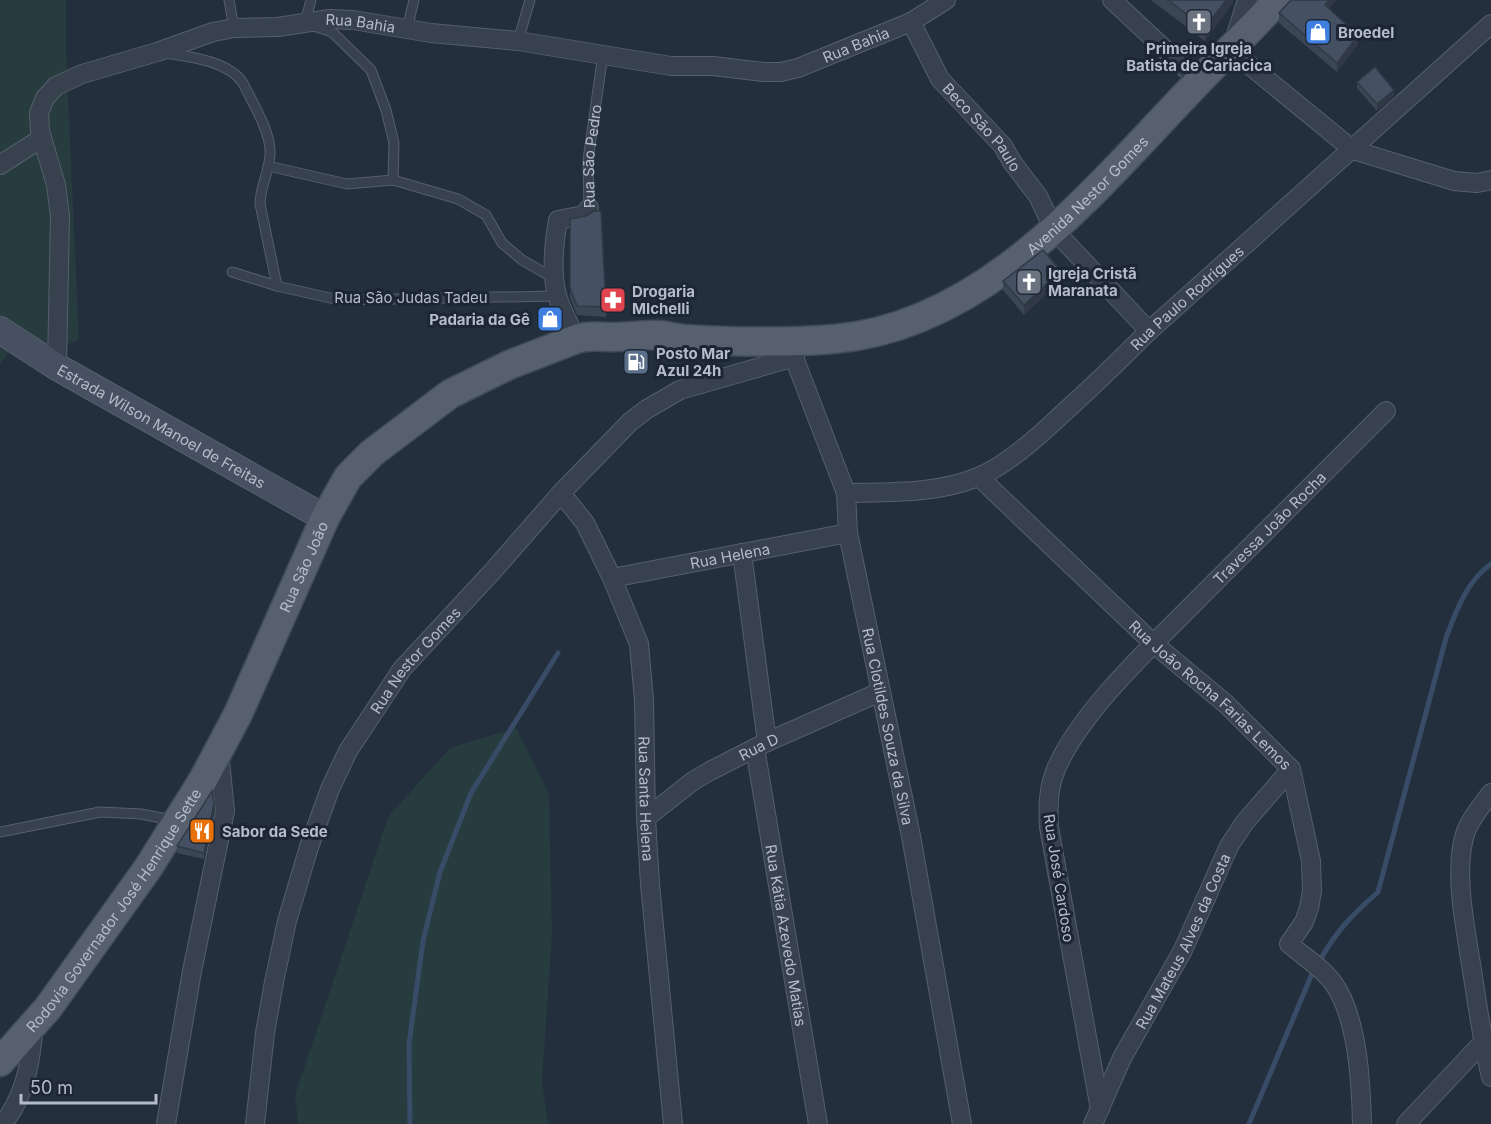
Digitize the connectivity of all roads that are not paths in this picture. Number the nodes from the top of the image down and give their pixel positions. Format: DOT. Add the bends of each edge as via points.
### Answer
graph roads {
  1 [pos="229,0"];
  2 [pos="311,0"];
  3 [pos="414,0"];
  4 [pos="530,0"];
  5 [pos="946,0"];
  6 [pos="1112,0"];
  7 [pos="1247,0"];
  8 [pos="1278,0"];
  9 [pos="911,22"];
  10 [pos="305,23"];
  11 [pos="1491,24"];
  12 [pos="234,28"];
  13 [pos="407,29"];
  14 [pos="518,41"];
  15 [pos="1231,50"];
  16 [pos="157,51"];
  17 [pos="603,54"];
  18 [pos="1199,81"];
  19 [pos="42,138"];
  20 [pos="1353,150"];
  21 [pos="0,165"];
  22 [pos="268,166"];
  23 [pos="393,180"];
  24 [pos="1491,180"];
  25 [pos="589,208"];
  26 [pos="1054,230"];
  27 [pos="232,272"];
  28 [pos="277,286"];
  29 [pos="556,288"];
  30 [pos="0,330"];
  31 [pos="1149,331"];
  32 [pos="576,339"];
  33 [pos="791,349"];
  34 [pos="57,367"];
  35 [pos="1386,411"];
  36 [pos="979,477"];
  37 [pos="561,492"];
  38 [pos="846,493"];
  39 [pos="325,518"];
  40 [pos="848,533"];
  41 [pos="741,554"];
  42 [pos="612,578"];
  43 [pos="1154,644"];
  44 [pos="880,692"];
  45 [pos="761,745"];
  46 [pos="219,752"];
  47 [pos="1291,769"];
  48 [pos="1491,792"];
  49 [pos="646,818"];
  50 [pos="177,820"];
  51 [pos="0,832"];
  52 [pos="35,1021"];
  53 [pos="1483,1042"];
  54 [pos="0,1062"];
  55 [pos="1491,1077"];
  56 [pos="1096,1117"];
  57 [pos="3,1124"];
  58 [pos="166,1124"];
  59 [pos="255,1124"];
  60 [pos="673,1124"];
  61 [pos="818,1124"];
  62 [pos="962,1124"];
  63 [pos="1362,1124"];
  64 [pos="1406,1124"];
  1 -- 12 [label="lane"];
  2 -- 10 [label="lane"];
  3 -- 13 [label="lane"];
  4 -- 14 [label="lane"];
  5 -- 9 [label="street, Rua Bahia"];
  6 -- 18 [label="street"];
  7 -- 15 [label="street"];
  8 -- 15 [label="main road, Avenida Nestor Gomes"];
  9 -- 17 [label="street, Rua Bahia" via="781,72 671,66"];
  9 -- 26 [label="street, Beco São Paulo" via="940,79 1003,146 1038,196"];
  10 -- 12 [label="street, Rua Bahia"];
  10 -- 13 [label="street, Rua Bahia" via="353,20"];
  10 -- 23 [label="lane" via="332,32 371,70 394,143"];
  11 -- 20 [label="street, Rua Paulo Rodrigues"];
  12 -- 16 [label="street, Rua Bahia"];
  13 -- 14 [label="street, Rua Bahia"];
  14 -- 17 [label="street, Rua Bahia"];
  15 -- 18 [label="main road, Avenida Nestor Gomes"];
  15 -- 20 [label="street"];
  16 -- 19 [label="street, Rua Bahia" via="56,86 39,113"];
  16 -- 22 [label="lane" via="208,62 237,75 268,138"];
  17 -- 25 [label="lane, Rua São Pedro" via="588,160"];
  18 -- 26 [label="main road, Avenida Nestor Gomes"];
  19 -- 21 [label="street"];
  19 -- 34 [label="street, Rua Bahia" via="56,185 60,216"];
  20 -- 24 [label="street" via="1454,181"];
  20 -- 31 [label="street, Rua Paulo Rodrigues"];
  22 -- 23 [label="lane" via="347,184"];
  22 -- 28 [label="lane" via="260,204"];
  23 -- 29 [label="lane" via="474,207 486,215 502,243"];
  25 -- 29 [label="street, Rua São Pedro" via="584,215 558,220"];
  26 -- 31 [label="street, Beco São Paulo"];
  26 -- 33 [label="main road, Avenida Nestor Gomes" via="991,281 938,311 884,330"];
  27 -- 28 [label="lane, Rua São Judas Tadeu"];
  28 -- 29 [label="lane, Rua São Judas Tadeu" via="339,300"];
  29 -- 32 [label="street, Rua São Pedro"];
  30 -- 34 [label="street, Estrada Wilson Manoel de Freitas"];
  31 -- 36 [label="street, Rua Paulo Rodrigues" via="1035,439"];
  32 -- 33 [label="main road, Rua São João" via="658,335"];
  32 -- 39 [label="main road, Rua São João" via="450,394 362,462 348,477"];
  33 -- 37 [label="street, Rua Nestor Gomes" via="665,398 630,422"];
  33 -- 38 [label="street, Rua Clotildes Souza da Silva"];
  34 -- 39 [label="street, Estrada Wilson Manoel de Freitas"];
  35 -- 43 [label="street, Travessa João Rocha"];
  36 -- 38 [label="street, Rua Paulo Rodrigues" via="907,492"];
  36 -- 43 [label="street, Rua João Rocha Farias Lemos"];
  37 -- 42 [label="street, Rua Santa Helena" via="585,523"];
  37 -- 59 [label="street, Rua Nestor Gomes" via="402,669 353,743 330,789 286,921 265,1033"];
  38 -- 40 [label="street, Rua Clotildes Souza da Silva"];
  39 -- 46 [label="main road, Rua São João"];
  40 -- 41 [label="street, Rua Helena"];
  40 -- 44 [label="street, Rua Clotildes Souza da Silva"];
  41 -- 42 [label="street, Rua Helena"];
  41 -- 45 [label="street, Rua Kátia Azevedo Matias"];
  42 -- 49 [label="street, Rua Santa Helena" via="640,651"];
  43 -- 47 [label="street, Rua João Rocha Farias Lemos" via="1226,704"];
  43 -- 56 [label="street, Rua José Cardoso" via="1076,735 1057,767 1047,805"];
  44 -- 45 [label="street, Rua D"];
  44 -- 62 [label="street, Rua Clotildes Souza da Silva" via="915,859"];
  45 -- 49 [label="street, Rua D" via="693,781"];
  45 -- 61 [label="street, Rua Kátia Azevedo Matias"];
  46 -- 50 [label="main road, Rodovia Governador José Henrique Sette"];
  46 -- 58 [label="street" via="225,812"];
  47 -- 56 [label="street, Rua Mateus Alves da Costa" via="1229,846 1182,950 1122,1058"];
  47 -- 63 [label="street, Rua João Rocha Farias Lemos" via="1311,861 1312,891 1304,922 1289,944 1335,984 1349,1017"];
  48 -- 53 [label="street" via="1474,815 1462,854 1461,898"];
  49 -- 60 [label="street, Rua Santa Helena"];
  50 -- 51 [label="lane" via="100,812"];
  50 -- 52 [label="main road, Rodovia Governador José Henrique Sette" via="148,868"];
  52 -- 54 [label="main road, Rodovia Governador José Henrique Sette"];
  52 -- 57 [label="street" via="30,1066"];
  53 -- 55 [label="street"];
  53 -- 64 [label="street"];
}
